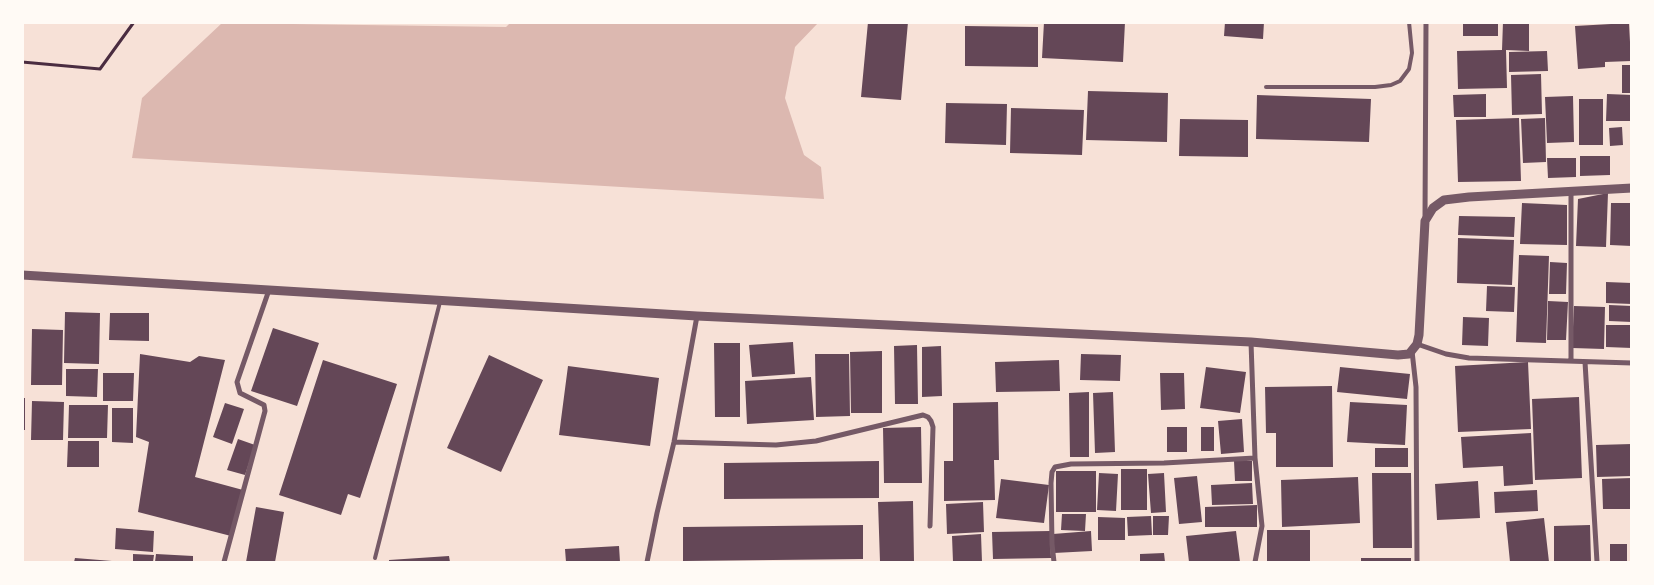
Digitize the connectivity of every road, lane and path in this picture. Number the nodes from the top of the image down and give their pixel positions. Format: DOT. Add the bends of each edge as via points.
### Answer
graph roads {
  1 [pos="134,22"];
  2 [pos="1409,22"];
  3 [pos="1426,22"];
  4 [pos="22,62"];
  5 [pos="1266,87"];
  6 [pos="1632,188"];
  7 [pos="1571,190"];
  8 [pos="1425,221"];
  9 [pos="22,274"];
  10 [pos="269,289"];
  11 [pos="440,300"];
  12 [pos="697,316"];
  13 [pos="1251,342"];
  14 [pos="1414,347"];
  15 [pos="1571,361"];
  16 [pos="1585,362"];
  17 [pos="1632,362"];
  18 [pos="674,442"];
  19 [pos="1255,458"];
  20 [pos="930,526"];
  21 [pos="375,558"];
  22 [pos="224,562"];
  23 [pos="647,562"];
  24 [pos="1054,562"];
  25 [pos="1255,562"];
  26 [pos="1417,562"];
  27 [pos="1597,562"];
  1 -- 4 [label="path" via="100,69"];
  2 -- 5 [label="lane" via="1412,52 1409,69 1400,81 1375,87"];
  3 -- 8 [label="street"];
  6 -- 7 [label="street"];
  7 -- 8 [label="street" via="1444,200 1433,208"];
  7 -- 15 [label="street"];
  8 -- 14 [label="street"];
  9 -- 10 [label="street"];
  10 -- 11 [label="street"];
  10 -- 22 [label="street" via="237,382 240,393 264,405 265,411"];
  11 -- 12 [label="street"];
  11 -- 21 [label="lane"];
  12 -- 13 [label="street"];
  12 -- 18 [label="street"];
  13 -- 14 [label="street" via="1398,355 1409,354"];
  13 -- 19 [label="street"];
  14 -- 15 [label="street" via="1470,358"];
  14 -- 26 [label="street"];
  15 -- 16 [label="street"];
  16 -- 17 [label="street"];
  16 -- 27 [label="street"];
  18 -- 20 [label="street" via="776,444 816,441 923,415 933,427"];
  18 -- 23 [label="street"];
  19 -- 24 [label="street" via="1071,464 1055,468 1051,483"];
  19 -- 25 [label="street" via="1262,526"];
}
